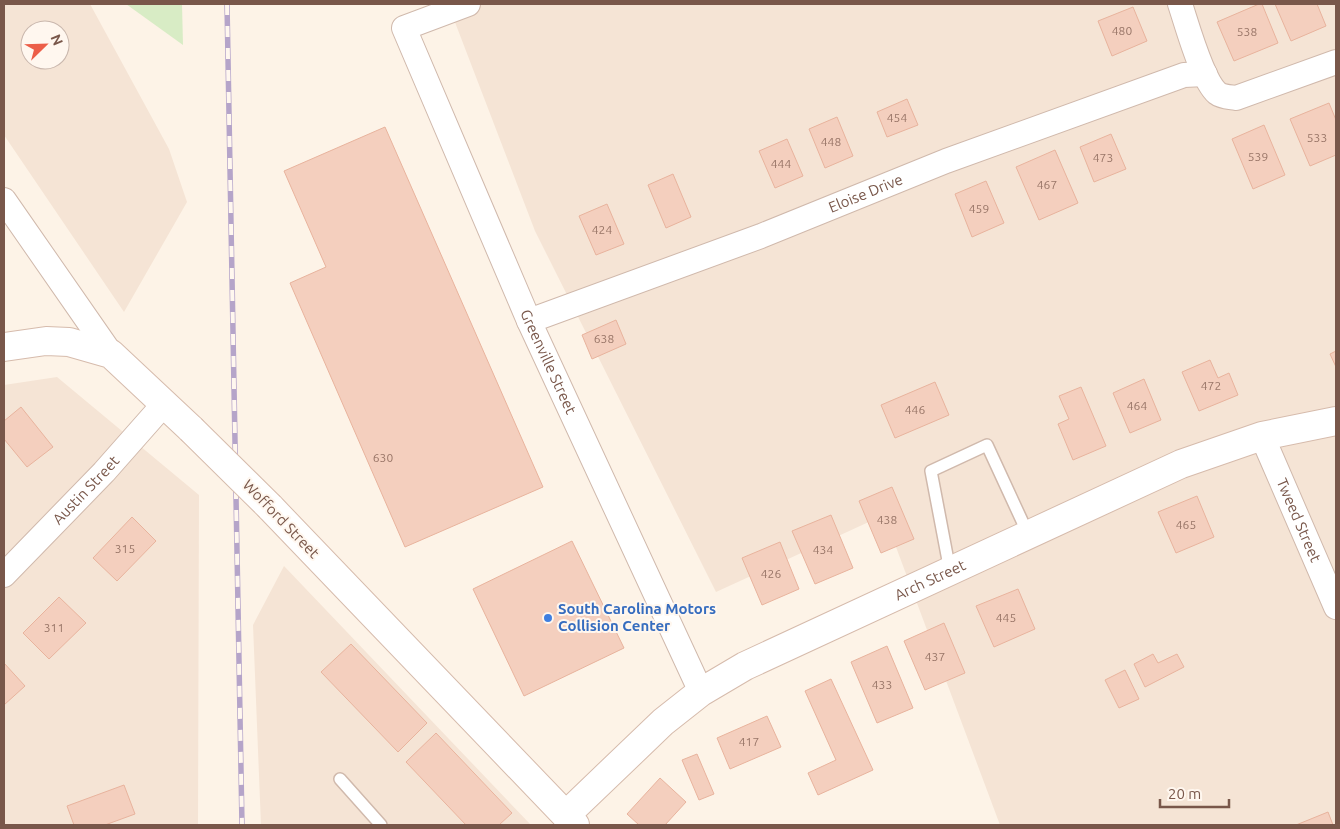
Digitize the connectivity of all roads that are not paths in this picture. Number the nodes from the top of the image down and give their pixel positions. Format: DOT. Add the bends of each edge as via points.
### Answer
graph roads {
  1 [pos="468,4"];
  2 [pos="1180,4"];
  3 [pos="1336,62"];
  4 [pos="1205,74"];
  5 [pos="4,200"];
  6 [pos="529,321"];
  7 [pos="4,347"];
  8 [pos="111,354"];
  9 [pos="164,404"];
  10 [pos="1336,421"];
  11 [pos="1262,436"];
  12 [pos="1029,536"];
  13 [pos="950,571"];
  14 [pos="4,575"];
  15 [pos="1336,607"];
  16 [pos="701,692"];
  17 [pos="340,779"];
  18 [pos="566,822"];
  19 [pos="381,825"];
  1 -- 6 [label="street, Greenville Street" via="404,28"];
  2 -- 4 [label="street"];
  3 -- 4 [label="street" via="1236,98 1217,94"];
  4 -- 6 [label="street, Eloise Drive" via="1184,76 946,161 761,236"];
  5 -- 8 [label="street, Wofford Street"];
  6 -- 16 [label="street, Greenville Street"];
  7 -- 8 [label="street" via="46,341 69,342"];
  8 -- 9 [label="street, Wofford Street"];
  9 -- 14 [label="street, Austin Street" via="104,472"];
  9 -- 18 [label="street, Wofford Street, bridge" via="270,507"];
  10 -- 11 [label="street, Arch Street"];
  11 -- 12 [label="street, Arch Street" via="1181,464"];
  11 -- 15 [label="street, Tweed Street"];
  12 -- 13 [label="street, Arch Street"];
  12 -- 13 [label="lane" via="987,445 931,471"];
  13 -- 16 [label="street, Arch Street" via="745,666"];
  16 -- 18 [label="street, Arch Street" via="663,722"];
  17 -- 19 [label="lane"];
}
